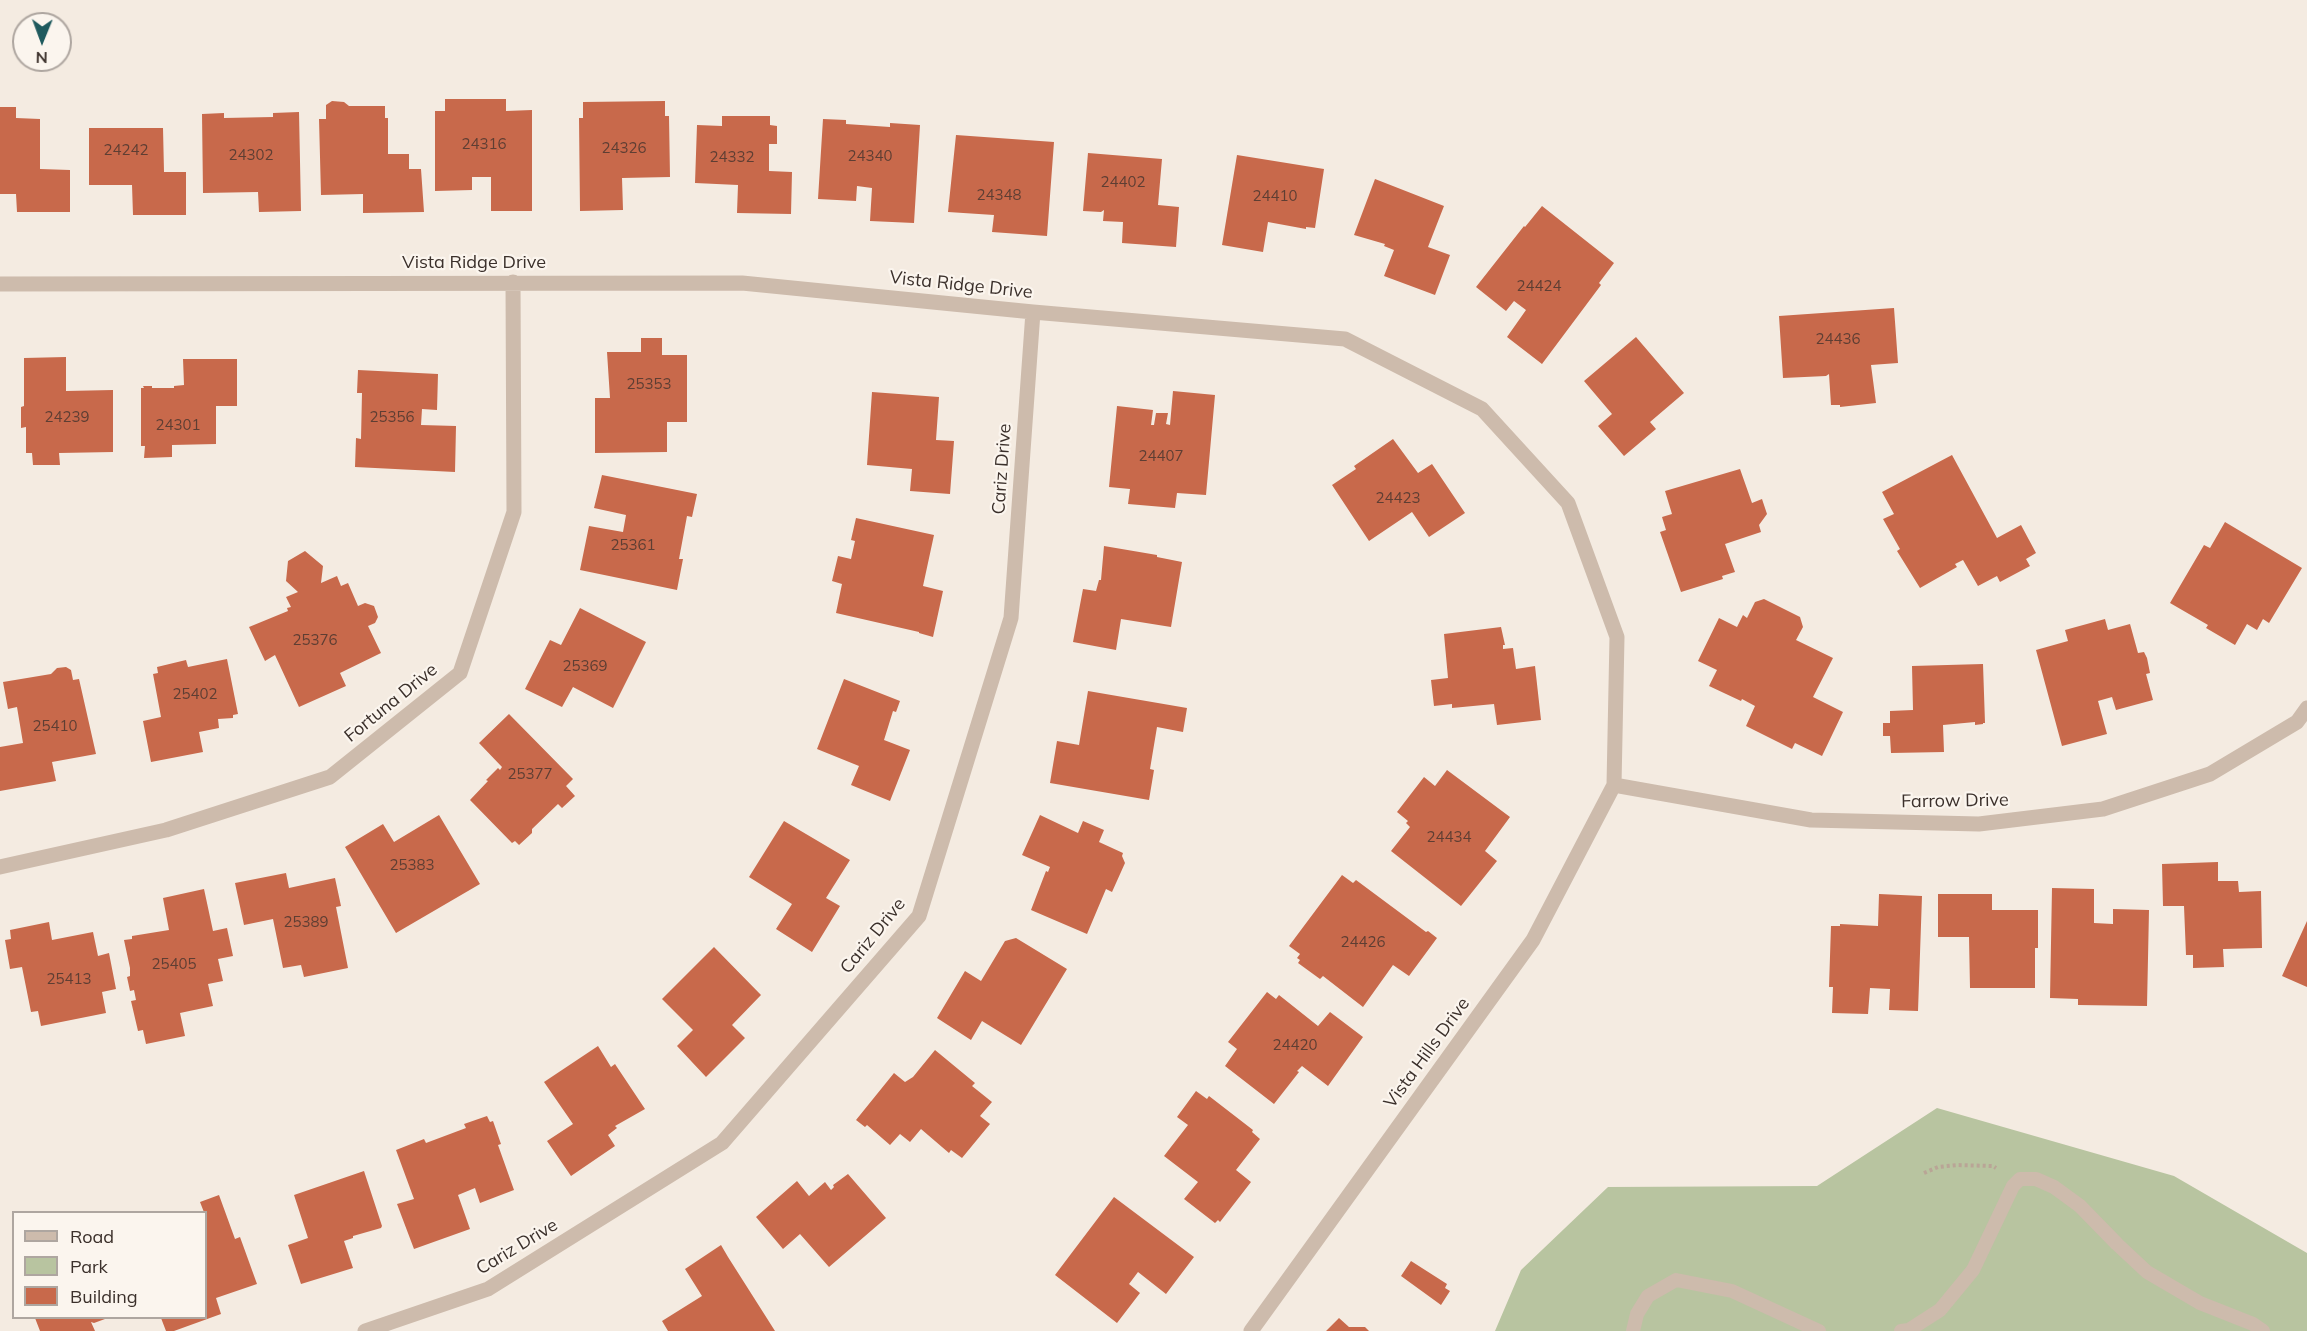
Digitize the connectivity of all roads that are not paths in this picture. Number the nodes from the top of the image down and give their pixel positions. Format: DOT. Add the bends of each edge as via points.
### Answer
graph roads {
  1 [pos="513,282"];
  2 [pos="0,284"];
  3 [pos="1033,312"];
  4 [pos="2307,708"];
  5 [pos="2302,727"];
  6 [pos="1614,785"];
  7 [pos="0,867"];
  8 [pos="365,1331"];
  9 [pos="1251,1331"];
  10 [pos="1633,1331"];
  11 [pos="1819,1331"];
  12 [pos="1901,1331"];
  13 [pos="2263,1331"];
  1 -- 2 [label="street, Vista Ridge Drive"];
  1 -- 3 [label="street, Vista Ridge Drive" via="742,283"];
  1 -- 7 [label="street, Fortuna Drive" via="514,512 460,673 330,777 166,830"];
  3 -- 6 [label="street, Vista Ridge Drive" via="1345,339 1482,409 1568,503 1617,637"];
  3 -- 8 [label="street, Cariz Drive" via="1011,618 919,916 722,1143 488,1289"];
  4 -- 5 [label="street, Farrow Drive"];
  5 -- 6 [label="street, Farrow Drive" via="2210,774 2103,809 1979,824 1811,820"];
  6 -- 9 [label="street, Vista Hills Drive" via="1533,940"];
  10 -- 11 [label="lane" via="1637,1314 1648,1296 1676,1280 1732,1291"];
  12 -- 13 [label="lane" via="1940,1310 1973,1270 2013,1186 2020,1179 2036,1179 2054,1187 2080,1206 2147,1272 2199,1304"];
}
